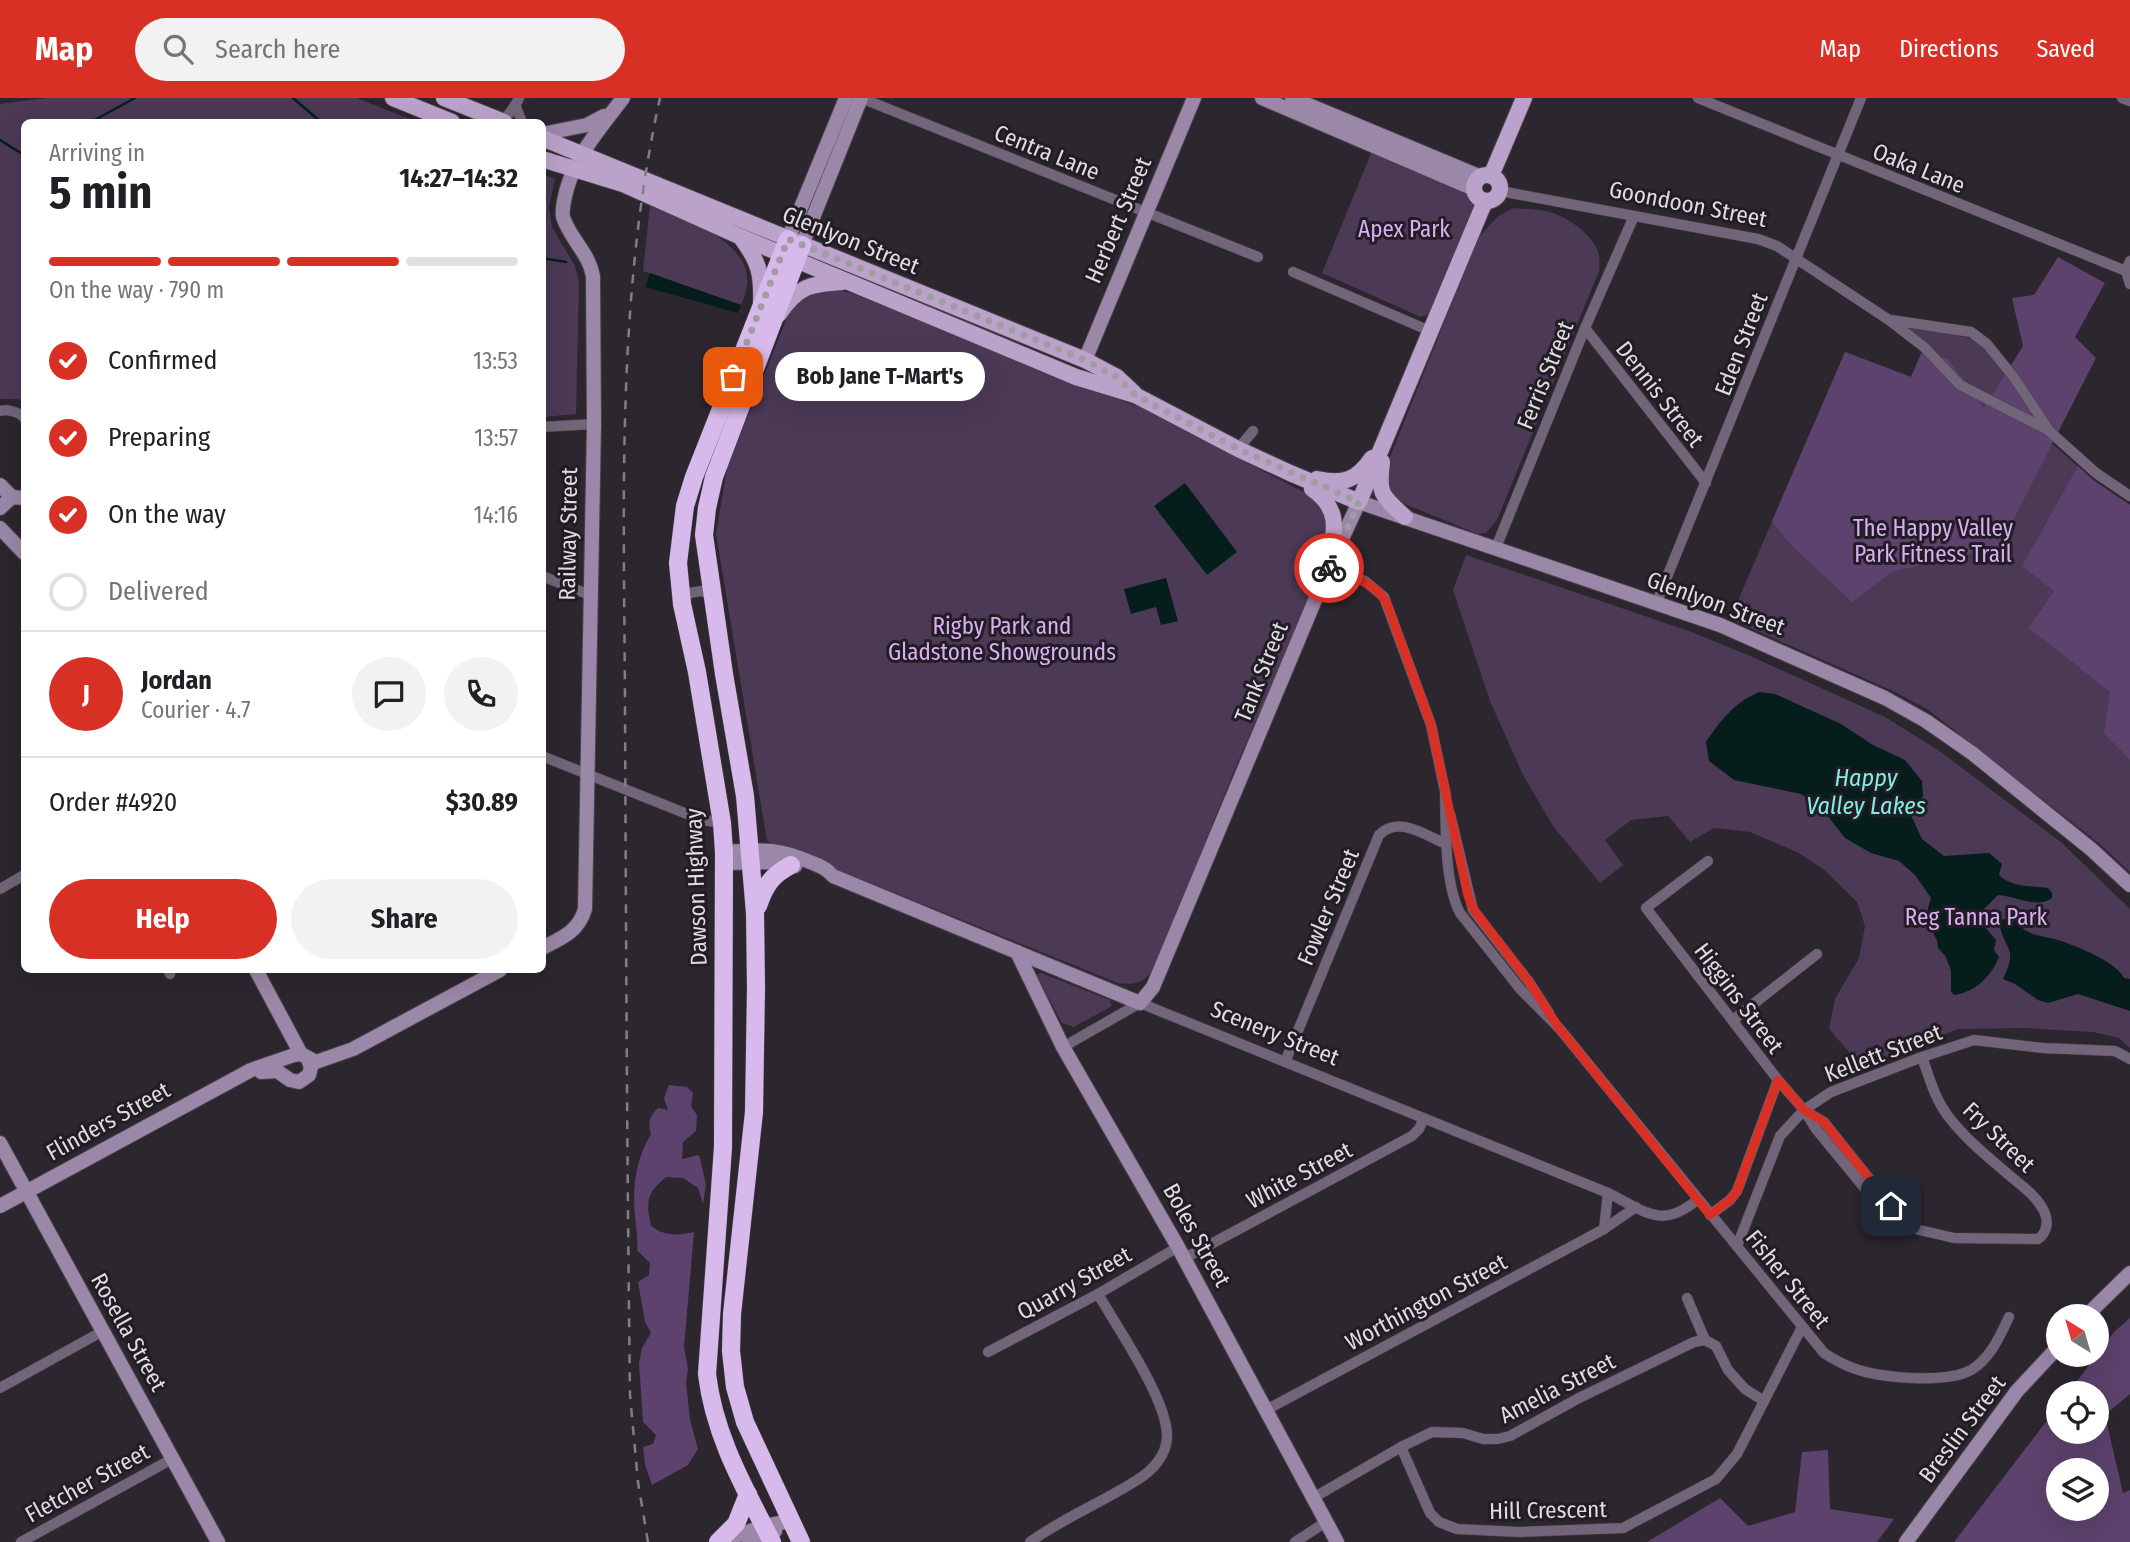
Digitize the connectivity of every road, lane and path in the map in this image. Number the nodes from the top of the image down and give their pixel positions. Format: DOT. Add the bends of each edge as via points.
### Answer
graph roads {
  1 [pos="393,98"];
  2 [pos="444,98"];
  3 [pos="624,98"];
  4 [pos="846,98"];
  5 [pos="861,98"];
  6 [pos="1194,98"];
  7 [pos="1262,98"];
  8 [pos="1292,98"];
  9 [pos="1524,98"];
  10 [pos="1698,98"];
  11 [pos="1861,98"];
  12 [pos="2122,98"];
  13 [pos="2130,102"];
  14 [pos="517,103"];
  15 [pos="614,110"];
  16 [pos="445,119"];
  17 [pos="496,119"];
  18 [pos="505,119"];
  19 [pos="546,135"];
  20 [pos="546,138"];
  21 [pos="582,154"];
  22 [pos="1838,156"];
  23 [pos="546,160"];
  24 [pos="574,169"];
  25 [pos="1483,186"];
  26 [pos="1500,191"];
  27 [pos="1146,213"];
  28 [pos="1634,216"];
  29 [pos="740,237"];
  30 [pos="792,249"];
  31 [pos="1258,257"];
  32 [pos="1795,257"];
  33 [pos="2130,261"];
  34 [pos="2126,271"];
  35 [pos="1293,272"];
  36 [pos="848,281"];
  37 [pos="2130,284"];
  38 [pos="761,304"];
  39 [pos="1889,320"];
  40 [pos="770,327"];
  41 [pos="1584,328"];
  42 [pos="1430,331"];
  43 [pos="1085,360"];
  44 [pos="1135,395"];
  45 [pos="0,411"];
  46 [pos="21,414"];
  47 [pos="594,424"];
  48 [pos="546,427"];
  49 [pos="2048,430"];
  50 [pos="1252,431"];
  51 [pos="1386,438"];
  52 [pos="1238,449"];
  53 [pos="1290,473"];
  54 [pos="1706,483"];
  55 [pos="0,485"];
  56 [pos="2130,496"];
  57 [pos="18,498"];
  58 [pos="1359,502"];
  59 [pos="0,508"];
  60 [pos="1405,517"];
  61 [pos="5,533"];
  62 [pos="21,550"];
  63 [pos="1495,550"];
  64 [pos="1328,569"];
  65 [pos="546,578"];
  66 [pos="590,595"];
  67 [pos="712,596"];
  68 [pos="682,604"];
  69 [pos="1656,604"];
  70 [pos="697,672"];
  71 [pos="724,674"];
  72 [pos="546,758"];
  73 [pos="587,775"];
  74 [pos="1445,792"];
  75 [pos="722,823"];
  76 [pos="1446,844"];
  77 [pos="752,856"];
  78 [pos="724,858"];
  79 [pos="1708,861"];
  80 [pos="791,865"];
  81 [pos="833,876"];
  82 [pos="21,877"];
  83 [pos="2130,885"];
  84 [pos="0,888"];
  85 [pos="755,913"];
  86 [pos="546,946"];
  87 [pos="1017,952"];
  88 [pos="1817,954"];
  89 [pos="258,973"];
  90 [pos="494,973"];
  91 [pos="1140,1003"];
  92 [pos="1733,1020"];
  93 [pos="1559,1028"];
  94 [pos="1063,1047"];
  95 [pos="1922,1057"];
  96 [pos="2130,1059"];
  97 [pos="300,1060"];
  98 [pos="1285,1062"];
  99 [pos="239,1076"];
  100 [pos="286,1077"];
  101 [pos="1778,1080"];
  102 [pos="1804,1110"];
  103 [pos="1424,1118"];
  104 [pos="0,1143"];
  105 [pos="26,1192"];
  106 [pos="1608,1193"];
  107 [pos="1697,1199"];
  108 [pos="0,1206"];
  109 [pos="1636,1207"];
  110 [pos="1710,1215"];
  111 [pos="1604,1229"];
  112 [pos="2038,1239"];
  113 [pos="1737,1246"];
  114 [pos="1181,1252"];
  115 [pos="2130,1273"];
  116 [pos="1098,1294"];
  117 [pos="1687,1298"];
  118 [pos="2098,1304"];
  119 [pos="2009,1317"];
  120 [pos="1802,1327"];
  121 [pos="103,1331"];
  122 [pos="1705,1340"];
  123 [pos="988,1352"];
  124 [pos="2046,1360"];
  125 [pos="0,1388"];
  126 [pos="1765,1401"];
  127 [pos="1266,1410"];
  128 [pos="1401,1447"];
  129 [pos="172,1459"];
  130 [pos="748,1494"];
  131 [pos="1312,1498"];
  132 [pos="791,1521"];
  133 [pos="1326,1522"];
  134 [pos="768,1534"];
  135 [pos="1030,1541"];
  136 [pos="21,1542"];
  137 [pos="218,1542"];
  138 [pos="718,1542"];
  139 [pos="749,1542"];
  140 [pos="801,1542"];
  141 [pos="1295,1542"];
  142 [pos="1337,1542"];
  143 [pos="1906,1542"];
  1 -- 16 [label="main road"];
  2 -- 17 [label="main road"];
  3 -- 15 [label="street, Railway Street"];
  4 -- 30 [label="street"];
  5 -- 27 [label="street, Centra Lane"];
  5 -- 30 [label="street"];
  6 -- 27 [label="street, Herbert Street"];
  7 -- 25 [label="street"];
  8 -- 25 [label="street"];
  9 -- 25 [label="main road, Tank Street"];
  10 -- 22 [label="street, Oaka Lane"];
  11 -- 22 [label="street, Eden Street"];
  12 -- 13 [label="street"];
  14 -- 18 [label="street"];
  15 -- 19 [label="street" via="587,125"];
  15 -- 21 [label="street, Railway Street"];
  20 -- 21 [label="main road, Glenlyon Street"];
  21 -- 24 [label="street, Railway Street"];
  21 -- 30 [label="main road, Glenlyon Street"];
  22 -- 32 [label="street, Eden Street"];
  22 -- 34 [label="street, Oaka Lane"];
  23 -- 24 [label="main road, Glenlyon Street"];
  24 -- 29 [label="main road, Glenlyon Street" via="623,184"];
  24 -- 47 [label="street, Railway Street" via="562,215 593,276"];
  25 -- 26 [label="main road" via="1497,180"];
  25 -- 42 [label="main road, Tank Street"];
  26 -- 28 [label="street, Goondoon Street"];
  27 -- 31 [label="street, Centra Lane"];
  27 -- 43 [label="street, Herbert Street"];
  28 -- 32 [label="street, Goondoon Street" via="1768,241"];
  28 -- 41 [label="street, Ferris Street"];
  29 -- 30 [label="main road, Glenlyon Street"];
  29 -- 38 [label="main road" via="758,263"];
  30 -- 36 [label="main road, Glenlyon Street"];
  30 -- 38 [label="highway, Dawson Highway"];
  30 -- 40 [label="highway"];
  30 -- 43 [label="main road, Glenlyon Street"];
  32 -- 39 [label="street, Goondoon Street"];
  32 -- 54 [label="street, Eden Street"];
  33 -- 34 [label="street"];
  34 -- 37 [label="street"];
  35 -- 42 [label="street"];
  36 -- 40 [label="main road" via="819,283 797,292"];
  36 -- 44 [label="main road, Glenlyon Street" via="1076,377"];
  38 -- 68 [label="highway, Dawson Highway" via="685,506 678,563"];
  39 -- 49 [label="street, Goondoon Street" via="1924,347 1960,385"];
  39 -- 49 [label="street, Goondoon Street" via="1971,332 2015,379"];
  40 -- 67 [label="highway" via="714,477 707,508 704,535"];
  41 -- 54 [label="street, Dennis Street"];
  41 -- 63 [label="street, Ferris Street"];
  42 -- 51 [label="main road, Tank Street"];
  43 -- 44 [label="main road, Glenlyon Street" via="1117,377"];
  44 -- 52 [label="main road, Glenlyon Street"];
  45 -- 46 [label="street"];
  47 -- 48 [label="street"];
  47 -- 66 [label="street, Railway Street"];
  49 -- 56 [label="street, Goondoon Street"];
  50 -- 52 [label="street"];
  51 -- 53 [label="main road" via="1366,467 1346,481"];
  51 -- 58 [label="main road, Tank Street"];
  51 -- 60 [label="main road" via="1380,489"];
  52 -- 53 [label="main road, Glenlyon Street"];
  53 -- 58 [label="main road, Glenlyon Street"];
  53 -- 64 [label="main road" via="1330,505 1334,531"];
  54 -- 69 [label="street, Eden Street"];
  55 -- 57 [label="street"];
  57 -- 59 [label="street"];
  58 -- 60 [label="street, Glenlyon Street"];
  58 -- 64 [label="street, Tank Street"];
  60 -- 63 [label="street, Glenlyon Street"];
  61 -- 62 [label="street"];
  63 -- 69 [label="street, Glenlyon Street"];
  64 -- 74 [label="street, Fisher Street" via="1365,581 1384,597 1431,725"];
  64 -- 91 [label="street, Tank Street" via="1153,987"];
  65 -- 66 [label="street"];
  66 -- 73 [label="street, Railway Street"];
  67 -- 68 [label="street" via="702,591 689,593"];
  67 -- 71 [label="highway"];
  68 -- 70 [label="highway, Dawson Highway"];
  69 -- 83 [label="street, Glenlyon Street" via="1779,650 1926,721 1972,753"];
  70 -- 71 [label="street" via="708,681 720,680"];
  70 -- 75 [label="highway, Dawson Highway"];
  71 -- 77 [label="highway"];
  72 -- 73 [label="street"];
  73 -- 75 [label="street" via="702,820"];
  73 -- 86 [label="street, Railway Street" via="583,918 569,934"];
  74 -- 76 [label="street, Fisher Street"];
  74 -- 93 [label="street, Fisher Street" via="1474,910"];
  75 -- 78 [label="highway, Dawson Highway"];
  76 -- 93 [label="street, Fisher Street" via="1460,913 1521,990"];
  76 -- 98 [label="street, Fowler Street" via="1402,825 1379,835"];
  77 -- 78 [label="street, Scenery Street"];
  77 -- 80 [label="street, Scenery Street"];
  77 -- 81 [label="street, Scenery Street" via="772,850 790,854"];
  77 -- 85 [label="highway"];
  78 -- 130 [label="highway, Dawson Highway" via="723,1147 706,1353 709,1393 721,1435"];
  79 -- 92 [label="street, Higgins Street" via="1646,908"];
  80 -- 81 [label="street, Scenery Street" via="824,878"];
  80 -- 85 [label="highway" via="766,884"];
  81 -- 87 [label="street, Scenery Street"];
  82 -- 84 [label="street"];
  85 -- 132 [label="highway" via="754,1112 731,1351 745,1422"];
  87 -- 91 [label="street, Scenery Street"];
  87 -- 94 [label="street, Boles Street"];
  88 -- 92 [label="street"];
  89 -- 97 [label="street"];
  90 -- 97 [label="street, Flinders Street" via="353,1049 323,1061"];
  91 -- 94 [label="street"];
  91 -- 98 [label="street, Scenery Street"];
  92 -- 101 [label="street, Higgins Street"];
  93 -- 107 [label="street, Fisher Street"];
  94 -- 114 [label="street, Boles Street"];
  95 -- 96 [label="street, Kellett Street" via="1974,1040 2115,1051"];
  95 -- 102 [label="street, Kellett Street" via="1831,1092"];
  95 -- 112 [label="street, Fry Street" via="1945,1113 2044,1210 2046,1229"];
  97 -- 99 [label="street, Flinders Street" via="262,1065"];
  97 -- 100 [label="street" via="284,1065"];
  97 -- 100 [label="street, Flinders Street" via="307,1079 299,1082"];
  98 -- 103 [label="street, Scenery Street"];
  99 -- 100 [label="street, Flinders Street" via="277,1071"];
  99 -- 105 [label="street, Flinders Street"];
  101 -- 102 [label="street, Higgins Street"];
  101 -- 110 [label="street" via="1737,1191"];
  102 -- 112 [label="street, Higgins Street" via="1885,1213 1910,1228 1954,1238"];
  102 -- 113 [label="street, Kellett Street" via="1780,1136"];
  103 -- 106 [label="street, Scenery Street"];
  103 -- 114 [label="street, White Street" via="1412,1136"];
  104 -- 105 [label="street, Rosella Street"];
  105 -- 108 [label="street, Flinders Street"];
  105 -- 121 [label="street, Rosella Street"];
  106 -- 109 [label="street, Scenery Street"];
  106 -- 111 [label="street"];
  107 -- 109 [label="street, Scenery Street" via="1683,1212 1665,1217"];
  107 -- 110 [label="street, Fisher Street"];
  109 -- 111 [label="street, Worthington Street"];
  110 -- 113 [label="street, Fisher Street"];
  111 -- 127 [label="street, Worthington Street"];
  113 -- 120 [label="street, Fisher Street"];
  114 -- 116 [label="street, Quarry Street"];
  114 -- 127 [label="street, Boles Street"];
  115 -- 118 [label="street"];
  116 -- 123 [label="street, Quarry Street"];
  116 -- 135 [label="street" via="1158,1403 1166,1423 1165,1448 1139,1479"];
  117 -- 122 [label="street"];
  119 -- 120 [label="street, Fisher Street" via="1985,1359 1973,1369 1931,1378 1854,1369 1824,1353"];
  120 -- 126 [label="street, Hill Crescent"];
  121 -- 125 [label="street"];
  121 -- 129 [label="street, Rosella Street"];
  122 -- 126 [label="street" via="1716,1346 1735,1379"];
  122 -- 128 [label="street, Amelia Street" via="1618,1378 1510,1436 1498,1439 1433,1432"];
  124 -- 143 [label="street, Breslin Street" via="2017,1391"];
  126 -- 128 [label="street, Hill Crescent" via="1737,1454 1716,1479 1623,1528 1520,1532 1447,1527 1430,1513"];
  127 -- 131 [label="street, Boles Street"];
  128 -- 131 [label="street, Amelia Street"];
  129 -- 136 [label="street, Fletcher Street"];
  129 -- 137 [label="street, Rosella Street"];
  130 -- 134 [label="highway, Dawson Highway"];
  130 -- 138 [label="highway" via="736,1524"];
  131 -- 133 [label="street, Boles Street"];
  132 -- 134 [label="street"];
  132 -- 140 [label="highway"];
  133 -- 141 [label="street"];
  133 -- 142 [label="street, Boles Street"];
  134 -- 138 [label="street"];
  134 -- 139 [label="street"];
}
